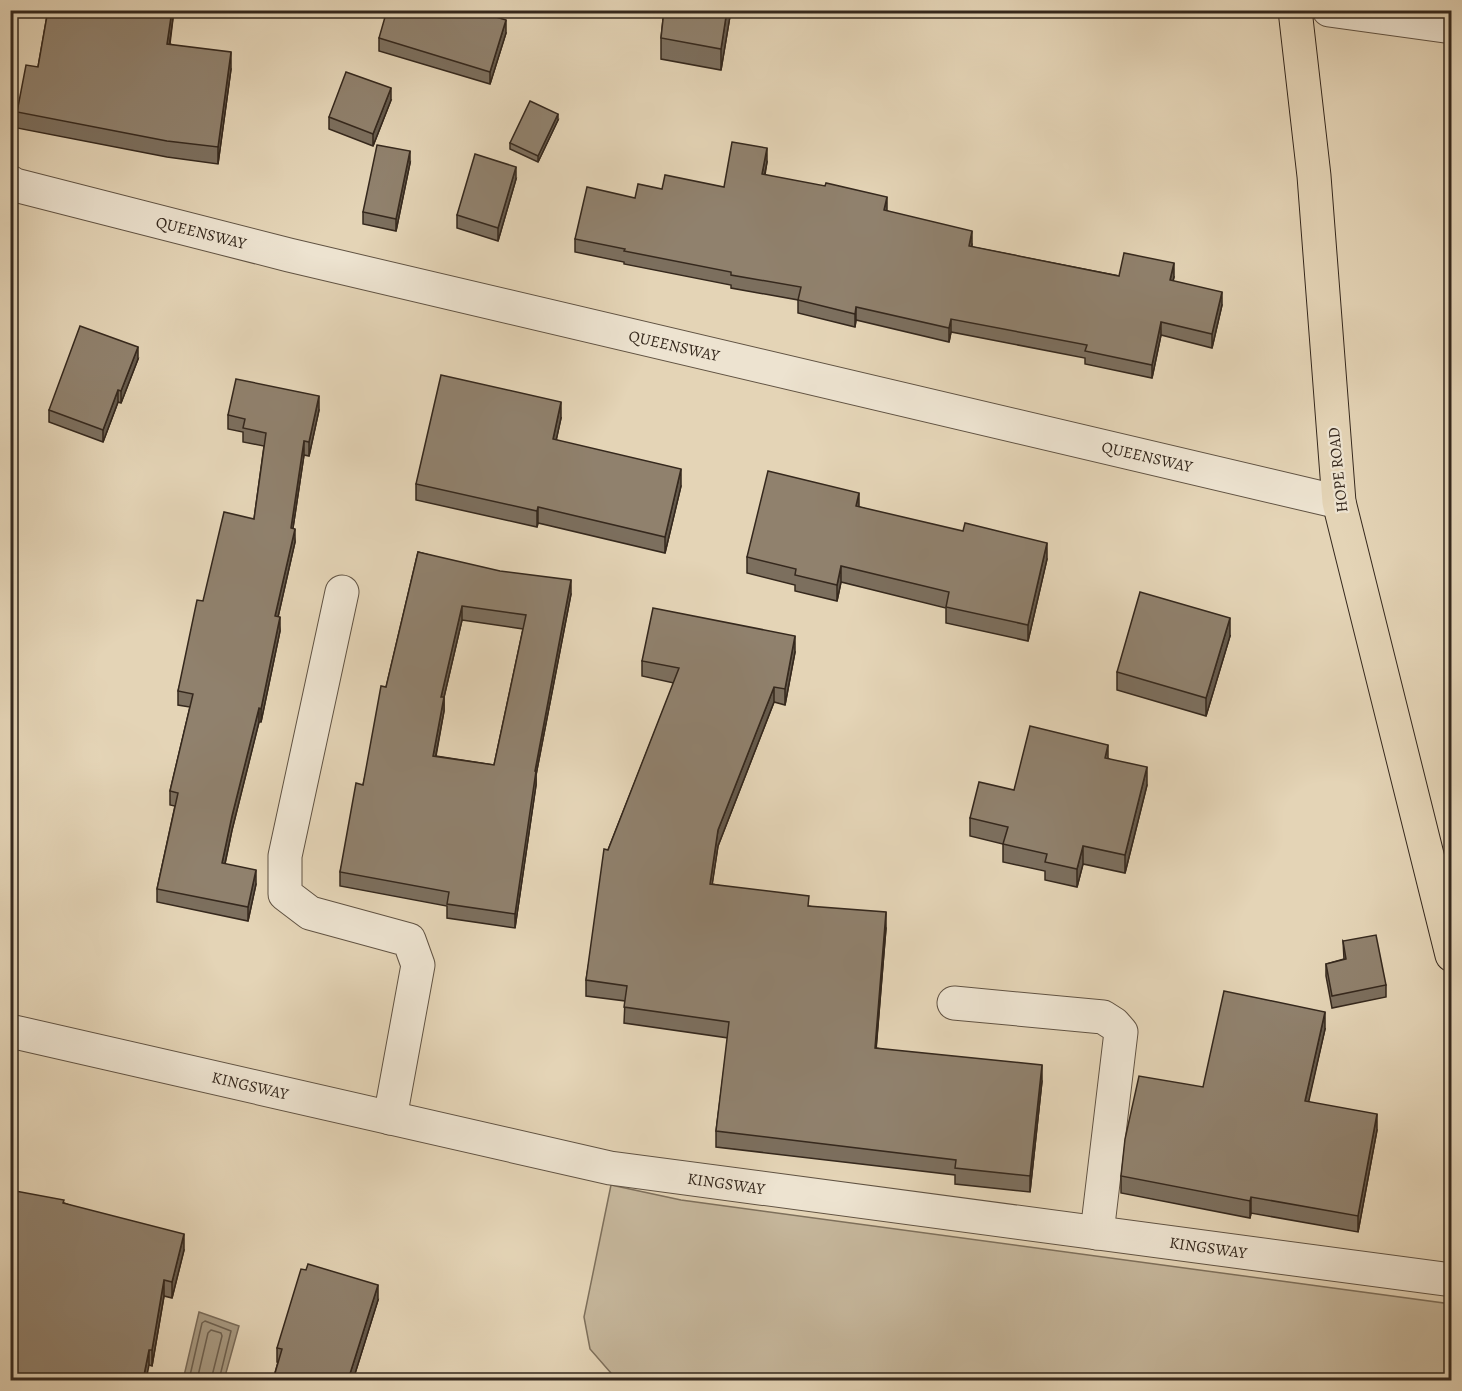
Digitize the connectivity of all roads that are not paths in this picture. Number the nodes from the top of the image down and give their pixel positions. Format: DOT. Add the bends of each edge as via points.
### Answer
graph roads {
  1 [pos="1295,10"];
  2 [pos="1329,10"];
  3 [pos="1452,27"];
  4 [pos="10,182"];
  5 [pos="1339,502"];
  6 [pos="342,592"];
  7 [pos="1452,955"];
  8 [pos="954,1003"];
  9 [pos="10,1031"];
  10 [pos="390,1118"];
  11 [pos="1097,1233"];
  12 [pos="1452,1280"];
  1 -- 5 [label="main road, HOPE ROAD" via="1314,186"];
  2 -- 3 [label="street"];
  4 -- 5 [label="street, QUEENSWAY" via="289,255"];
  5 -- 7 [label="main road, HOPE ROAD"];
  6 -- 10 [label="street" via="285,856 285,894 310,913 410,940 418,965"];
  8 -- 11 [label="street" via="1103,1017 1121,1032"];
  9 -- 10 [label="street, KINGSWAY"];
  10 -- 11 [label="street, KINGSWAY" via="610,1168"];
  11 -- 12 [label="street, KINGSWAY"];
}
